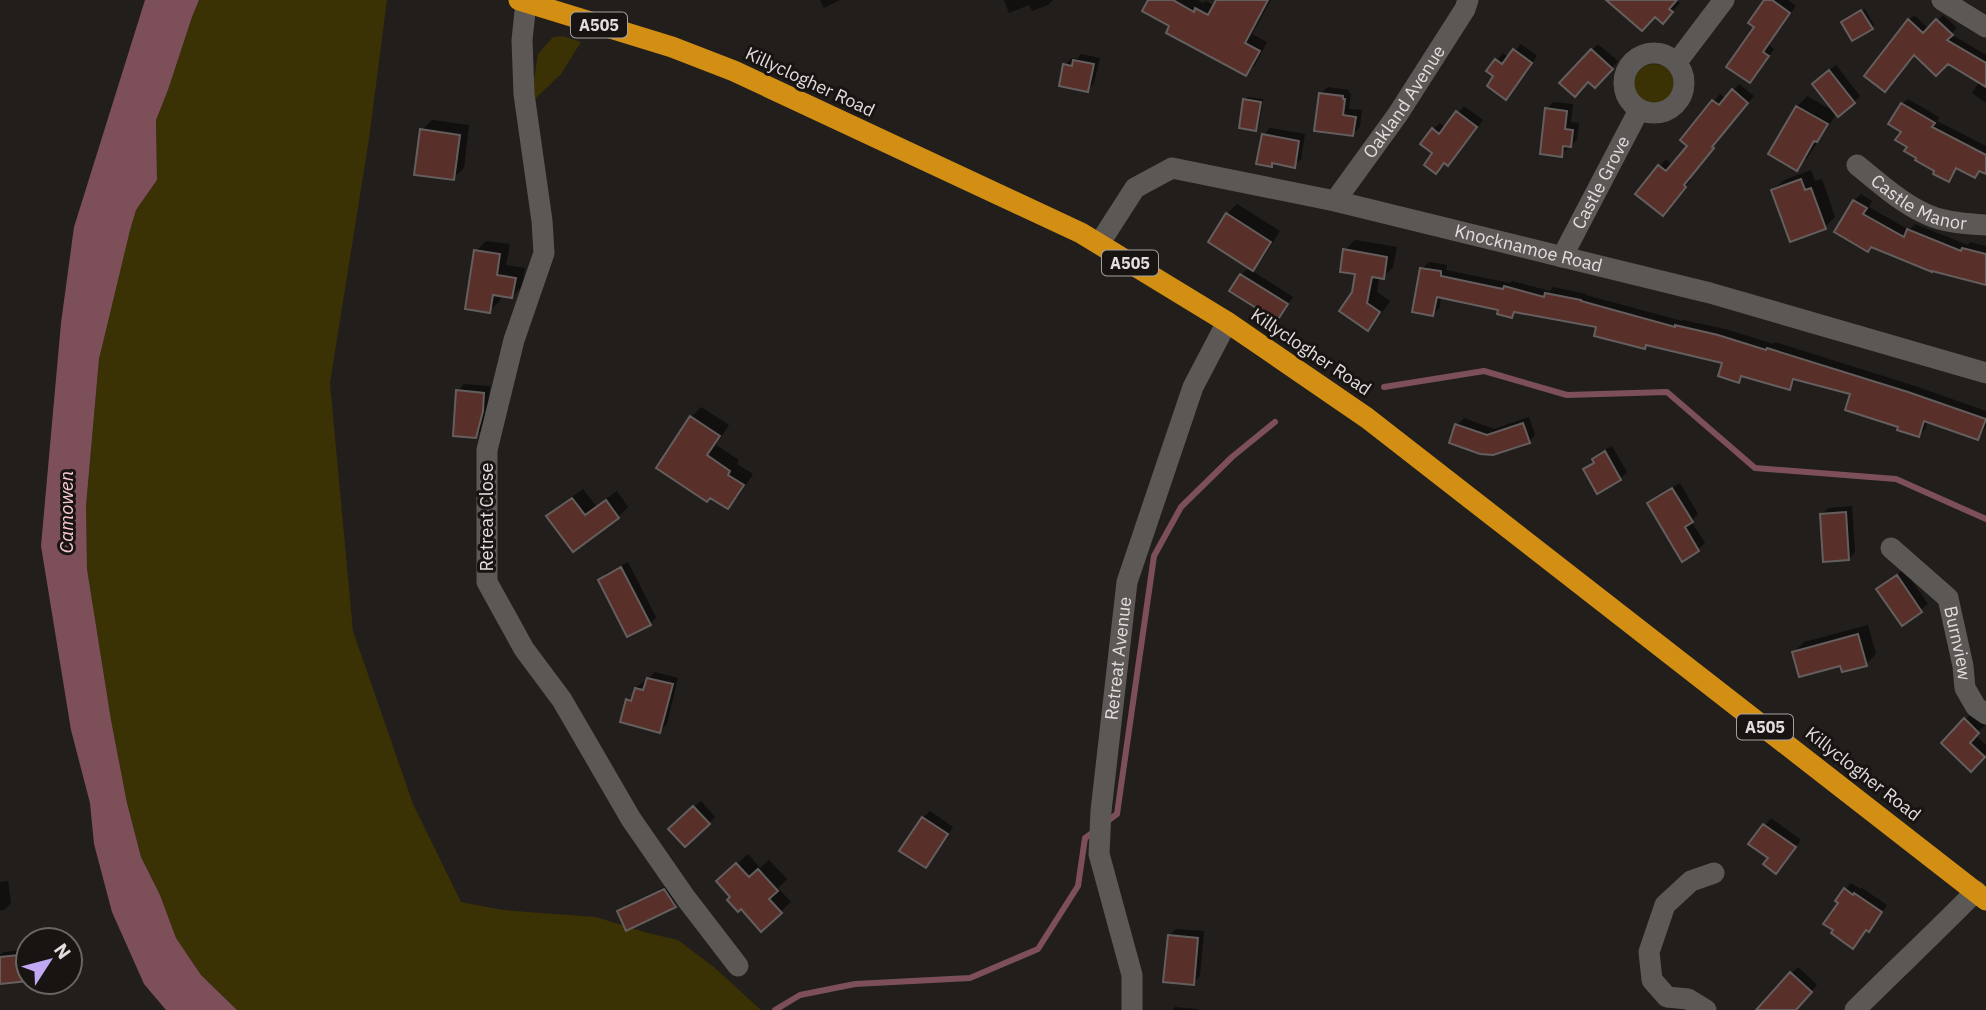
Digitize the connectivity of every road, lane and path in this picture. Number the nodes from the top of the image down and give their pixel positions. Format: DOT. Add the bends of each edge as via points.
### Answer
graph roads {
  1 [pos="1468,0"];
  2 [pos="1724,0"];
  3 [pos="1942,0"];
  4 [pos="522,1"];
  5 [pos="1986,27"];
  6 [pos="1677,62"];
  7 [pos="1639,110"];
  8 [pos="1857,164"];
  9 [pos="1335,201"];
  10 [pos="1986,226"];
  11 [pos="1099,244"];
  12 [pos="1562,257"];
  13 [pos="1227,322"];
  14 [pos="1986,373"];
  15 [pos="1891,548"];
  16 [pos="1986,714"];
  17 [pos="1714,873"];
  18 [pos="1981,896"];
  19 [pos="738,965"];
  20 [pos="1132,1010"];
  21 [pos="1706,1010"];
  22 [pos="1855,1010"];
  1 -- 9 [label="street, Oakland Avenue" via="1398,114"];
  2 -- 6 [label="street"];
  3 -- 5 [label="street"];
  4 -- 11 [label="highway, Killyclogher Road / A505" via="734,71"];
  4 -- 19 [label="street, Retreat Close" via="524,94 544,253 514,340 487,450 487,582 631,818"];
  6 -- 7 [label="street" via="1685,85 1682,97 1663,113"];
  6 -- 7 [label="street" via="1649,52 1635,58 1623,85 1628,100"];
  7 -- 12 [label="street, Castle Grove"];
  8 -- 10 [label="street, Castle Manor" via="1907,204 1935,218"];
  9 -- 11 [label="street, Knocknamoe Road" via="1172,168 1135,188"];
  9 -- 12 [label="street, Knocknamoe Road"];
  11 -- 13 [label="highway, Killyclogher Road / A505"];
  12 -- 14 [label="street, Knocknamoe Road" via="1710,293"];
  13 -- 18 [label="highway, Killyclogher Road / A505" via="1367,418"];
  13 -- 20 [label="street, Retreat Avenue" via="1194,387 1127,582 1099,853 1132,975"];
  15 -- 16 [label="street, Burnview" via="1948,598 1965,688"];
  17 -- 21 [label="street" via="1691,881 1665,905 1649,952 1652,980 1667,997 1688,999"];
  18 -- 22 [label="street"];
}
